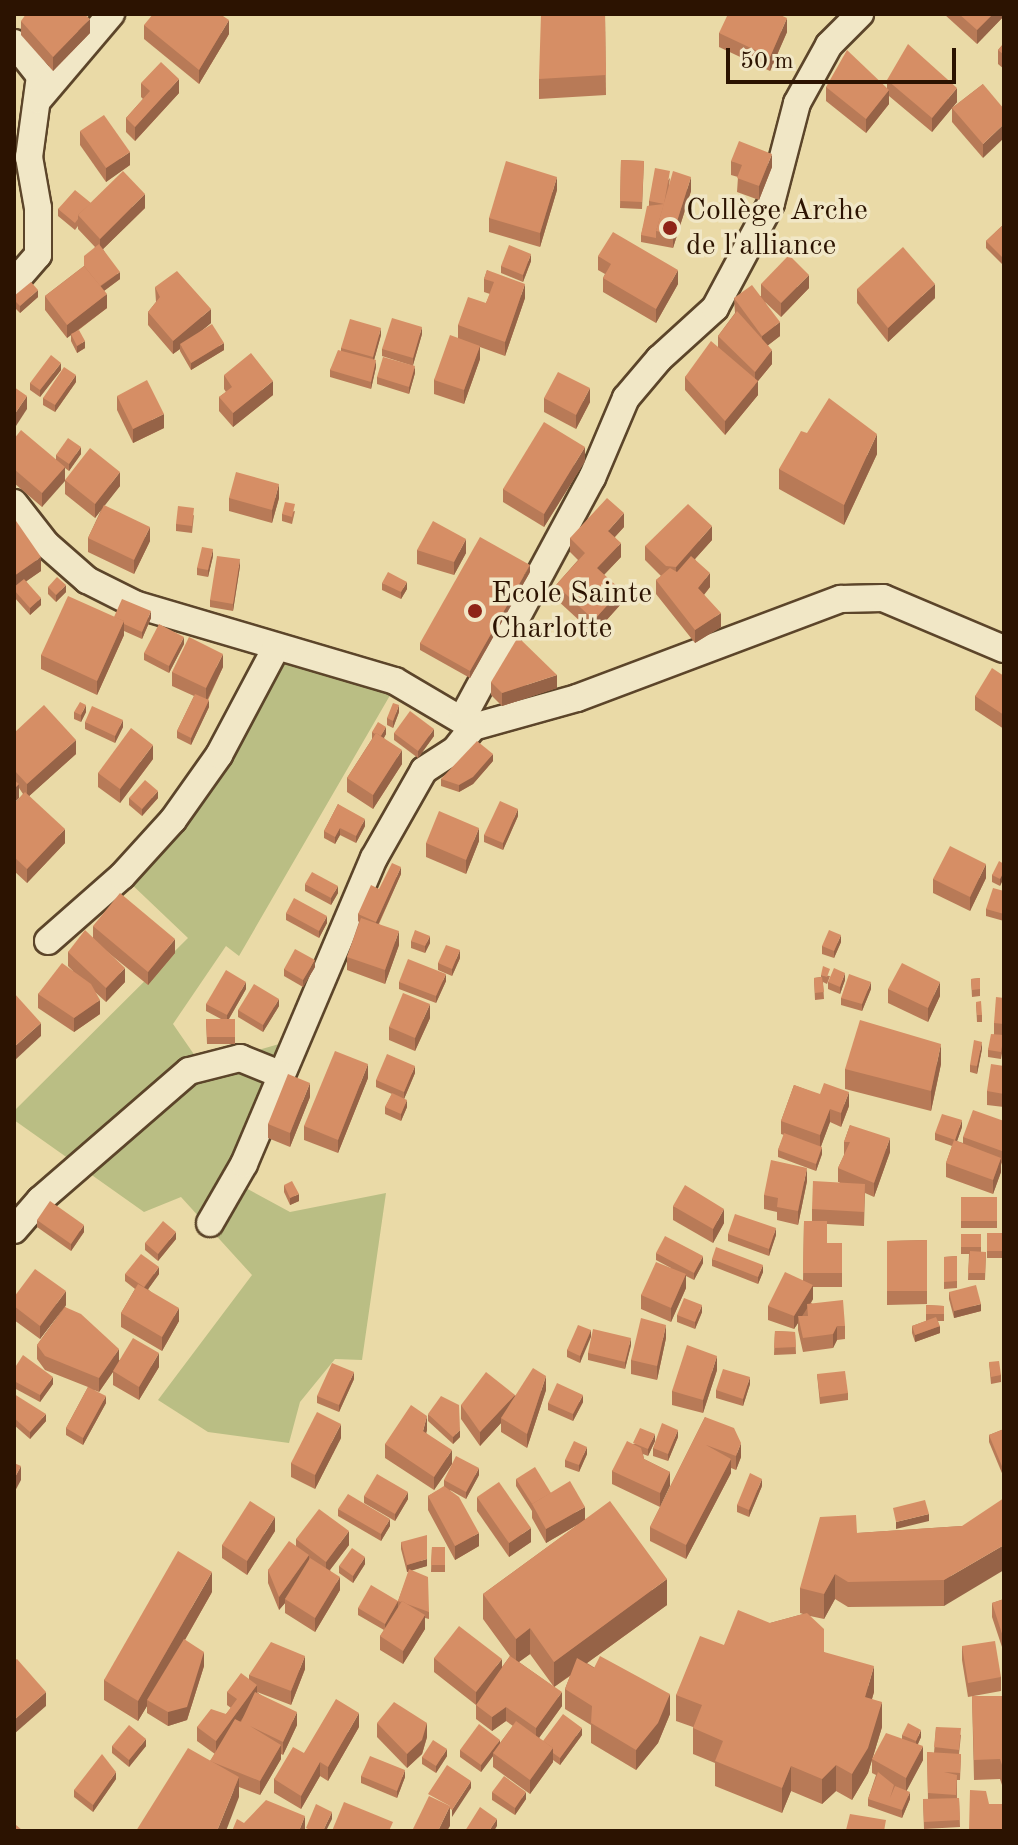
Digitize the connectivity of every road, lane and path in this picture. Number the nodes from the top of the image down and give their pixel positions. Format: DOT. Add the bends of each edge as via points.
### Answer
graph roads {
  1 [pos="111,14"];
  2 [pos="860,14"];
  3 [pos="14,43"];
  4 [pos="38,100"];
  5 [pos="14,283"];
  6 [pos="14,503"];
  7 [pos="276,648"];
  8 [pos="1004,649"];
  9 [pos="468,723"];
  10 [pos="48,941"];
  11 [pos="282,1075"];
  12 [pos="210,1223"];
  13 [pos="14,1230"];
  1 -- 4 [label="street"];
  2 -- 9 [label="street" via="829,45 797,103 771,203 715,308 626,398 592,478"];
  3 -- 4 [label="street" via="40,76"];
  4 -- 5 [label="street" via="29,157 38,208 38,255"];
  6 -- 7 [label="street" via="46,544 87,580 137,605"];
  7 -- 9 [label="street" via="395,681"];
  7 -- 10 [label="street" via="219,755 173,820 122,876"];
  8 -- 9 [label="street" via="883,598 841,599 577,698"];
  9 -- 11 [label="street" via="455,750 424,770 374,858"];
  11 -- 12 [label="street" via="244,1164"];
  11 -- 13 [label="street" via="240,1058 189,1071 40,1200"];
}
